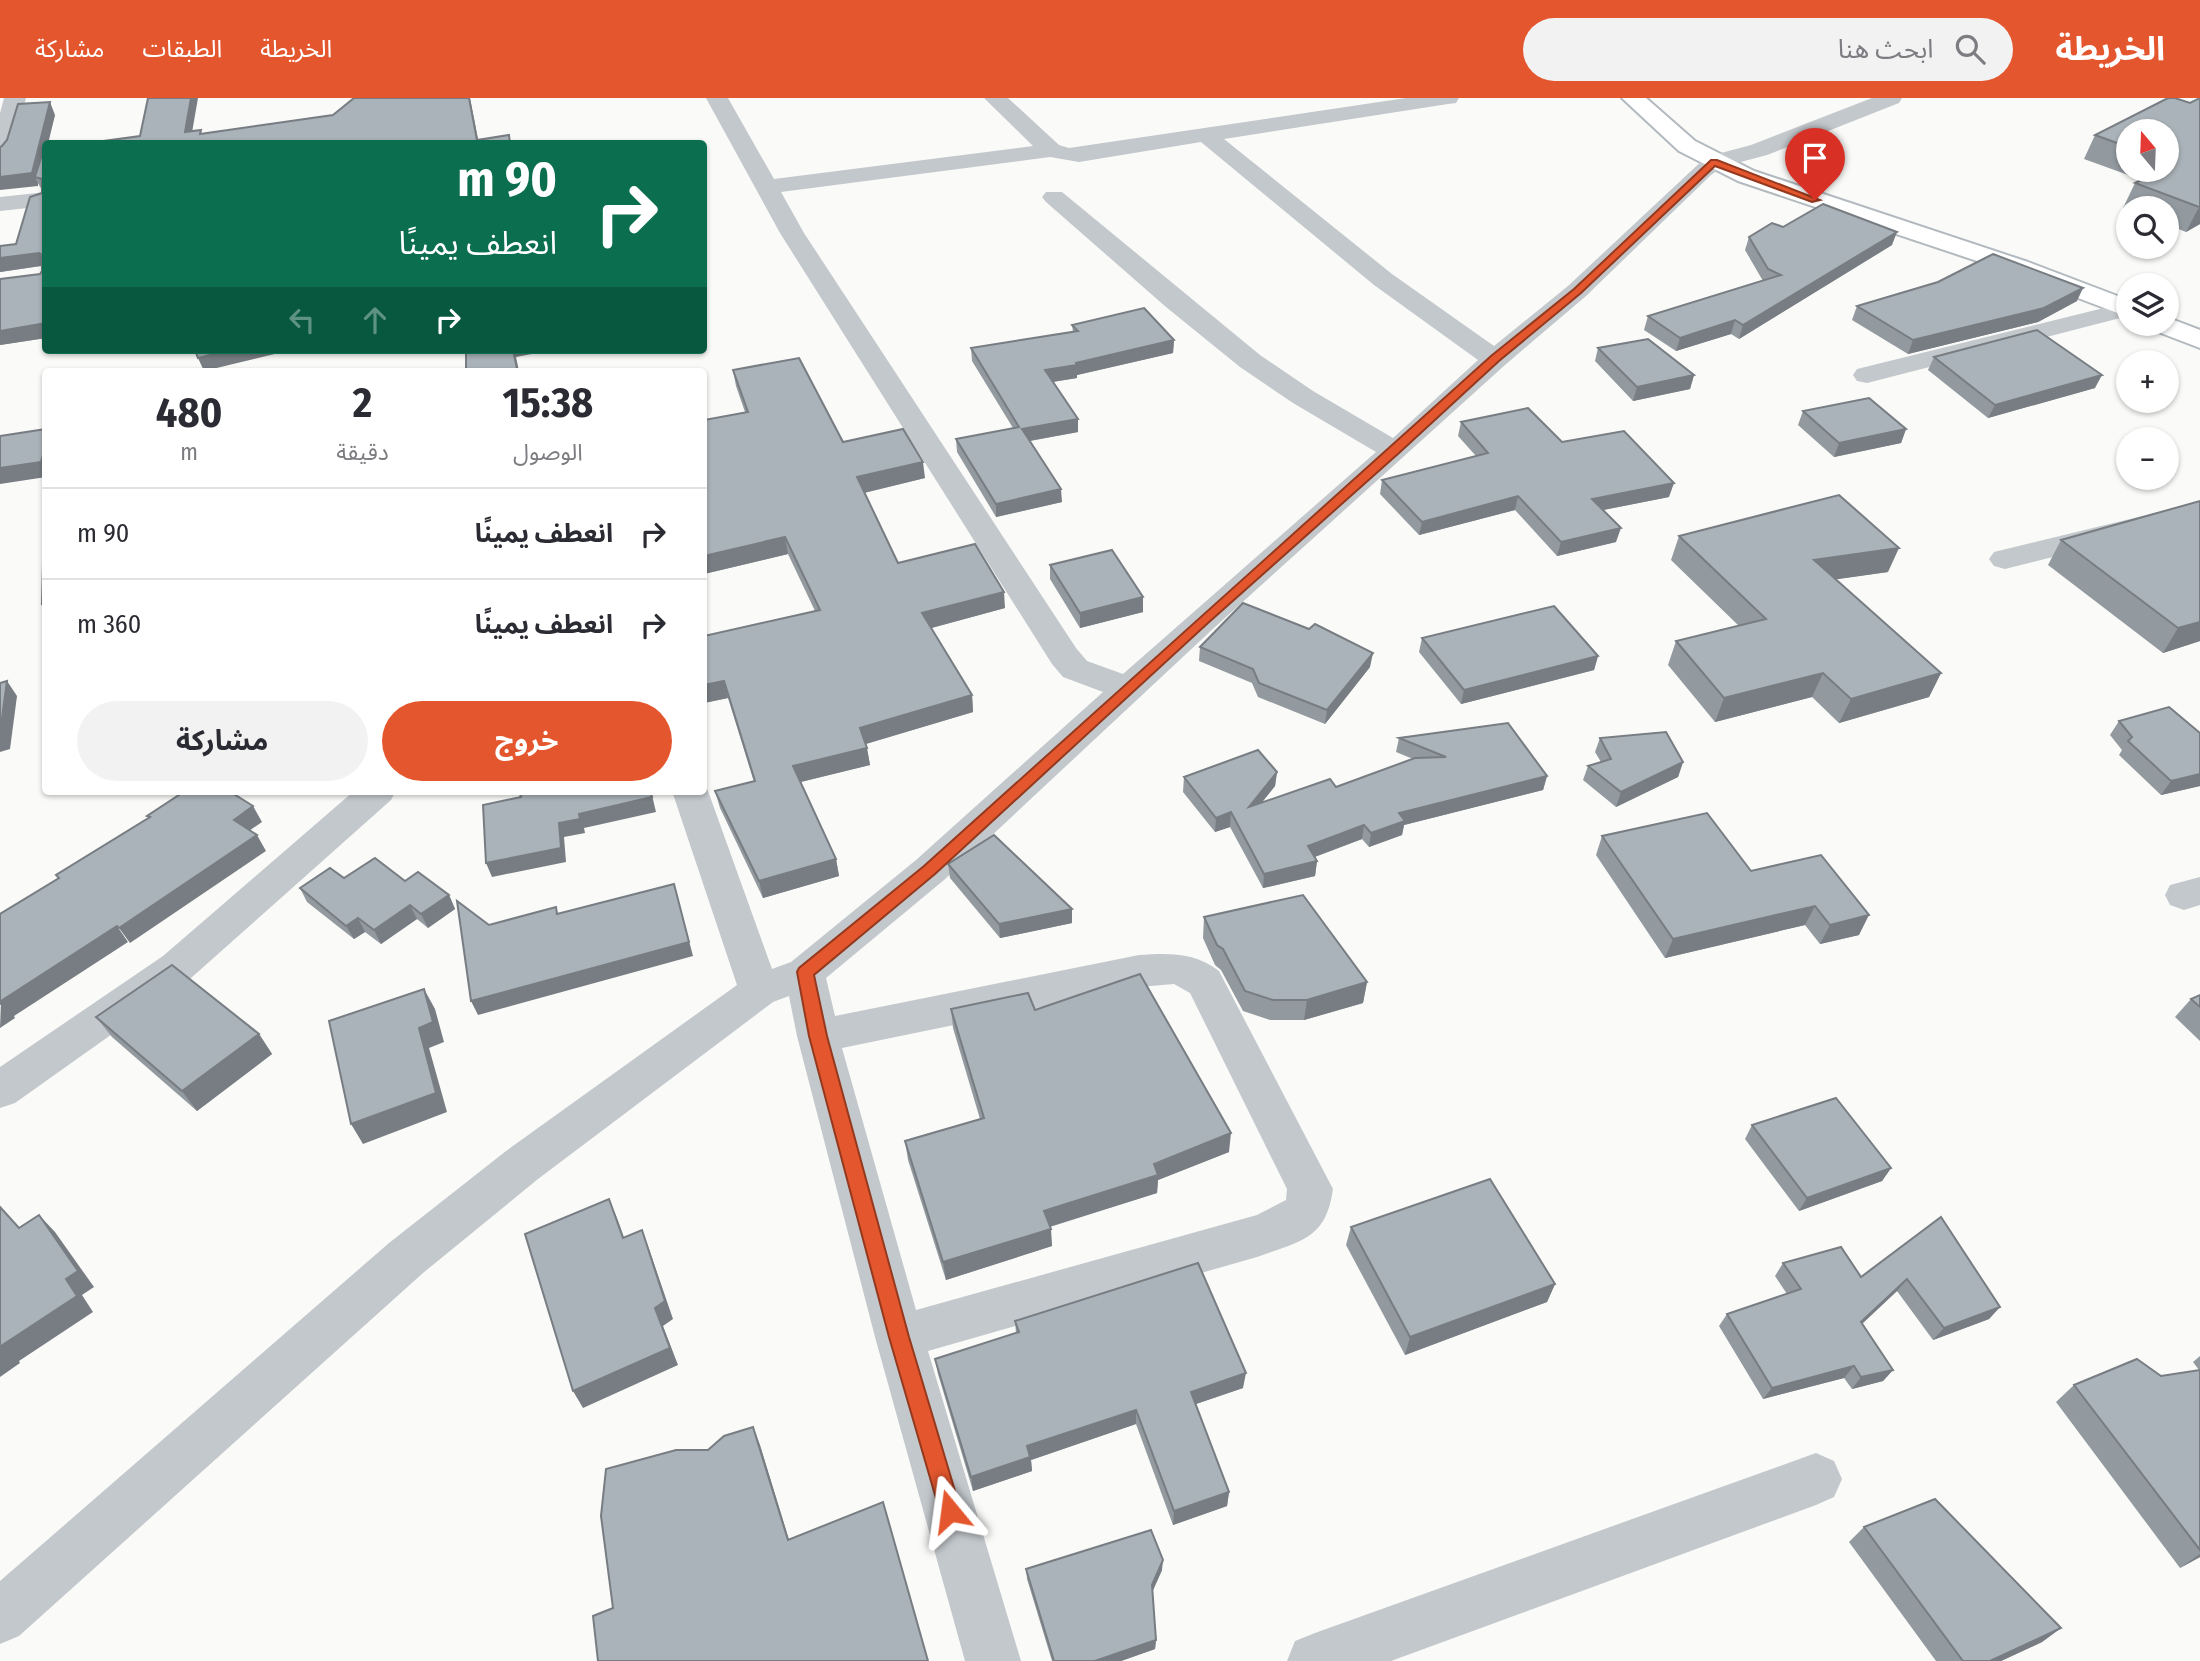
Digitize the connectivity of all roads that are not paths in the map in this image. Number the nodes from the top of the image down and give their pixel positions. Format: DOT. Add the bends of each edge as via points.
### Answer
graph roads {
  1 [pos="15,98"];
  2 [pos="717,98"];
  3 [pos="995,98"];
  4 [pos="1448,98"];
  5 [pos="1633,98"];
  6 [pos="1835,98"];
  7 [pos="1891,98"];
  8 [pos="1858,111"];
  9 [pos="1206,135"];
  10 [pos="1051,150"];
  11 [pos="0,151"];
  12 [pos="1714,162"];
  13 [pos="765,187"];
  14 [pos="1054,197"];
  15 [pos="42,199"];
  16 [pos="0,204"];
  17 [pos="2116,305"];
  18 [pos="2116,312"];
  19 [pos="2179,331"];
  20 [pos="2200,340"];
  21 [pos="1495,359"];
  22 [pos="1867,375"];
  23 [pos="1395,451"];
  24 [pos="2200,512"];
  25 [pos="2005,559"];
  26 [pos="1128,689"];
  27 [pos="373,795"];
  28 [pos="691,795"];
  29 [pos="805,972"];
  30 [pos="759,991"];
  31 [pos="818,1036"];
  32 [pos="0,1090"];
  33 [pos="899,1337"];
  34 [pos="1816,1479"];
  35 [pos="0,1618"];
  36 [pos="993,1661"];
  37 [pos="1315,1661"];
  1 -- 11 [label="street"];
  2 -- 13 [label="street"];
  3 -- 10 [label="street"];
  4 -- 9 [label="street"];
  5 -- 12 [label="main road" via="1672,135"];
  6 -- 8 [label="street"];
  7 -- 8 [label="street"];
  8 -- 12 [label="street" via="1759,150"];
  9 -- 10 [label="street" via="1079,155"];
  9 -- 21 [label="street" via="1360,262"];
  10 -- 13 [label="street"];
  12 -- 17 [label="main road"];
  12 -- 21 [label="street" via="1577,291"];
  13 -- 26 [label="street" via="1064,656 1075,669"];
  14 -- 23 [label="street" via="1252,362"];
  15 -- 16 [label="street"];
  18 -- 22 [label="street"];
  19 -- 20 [label="main road"];
  21 -- 23 [label="street"];
  23 -- 26 [label="street"];
  24 -- 25 [label="street"];
  26 -- 29 [label="street" via="930,870"];
  27 -- 32 [label="street" via="177,967"];
  28 -- 30 [label="street"];
  29 -- 30 [label="street"];
  29 -- 31 [label="street"];
  30 -- 35 [label="street" via="522,1165 406,1258"];
  31 -- 33 [label="street"];
  31 -- 33 [label="street" via="1139,971 1192,971 1205,982 1310,1189 1307,1211 1257,1236"];
  33 -- 36 [label="street"];
  34 -- 37 [label="street"];
}
